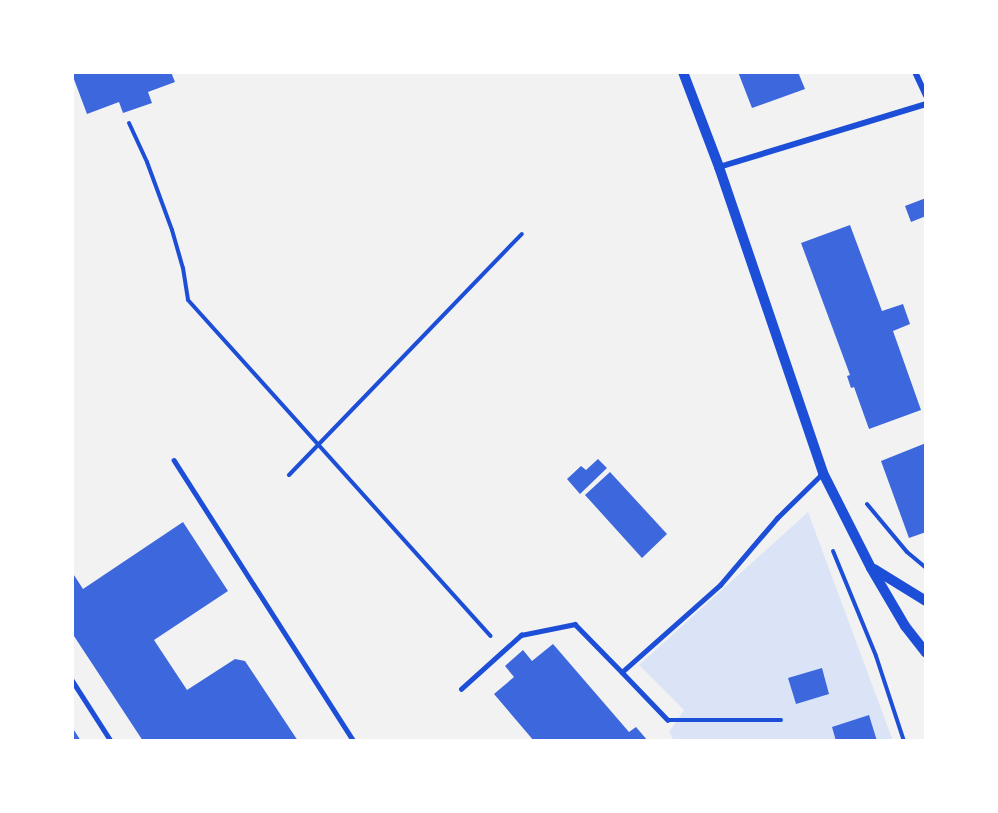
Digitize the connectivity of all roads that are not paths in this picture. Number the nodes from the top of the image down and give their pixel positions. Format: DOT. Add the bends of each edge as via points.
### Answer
graph roads {
  1 [pos="683,72"];
  2 [pos="915,72"];
  3 [pos="926,96"];
  4 [pos="926,104"];
  5 [pos="719,167"];
  6 [pos="174,460"];
  7 [pos="823,473"];
  8 [pos="871,568"];
  9 [pos="926,602"];
  10 [pos="926,653"];
  11 [pos="622,672"];
  12 [pos="72,680"];
  13 [pos="461,689"];
  14 [pos="781,720"];
  15 [pos="111,741"];
  16 [pos="354,741"];
  1 -- 5 [label="street"];
  2 -- 3 [label="street"];
  4 -- 5 [label="street"];
  5 -- 7 [label="street"];
  6 -- 16 [label="lane"];
  7 -- 8 [label="street"];
  7 -- 11 [label="lane" via="777,518 720,585"];
  8 -- 9 [label="street"];
  8 -- 10 [label="street"];
  11 -- 13 [label="lane" via="575,624 521,635"];
  11 -- 14 [label="lane" via="668,720"];
  12 -- 15 [label="lane"];
}
